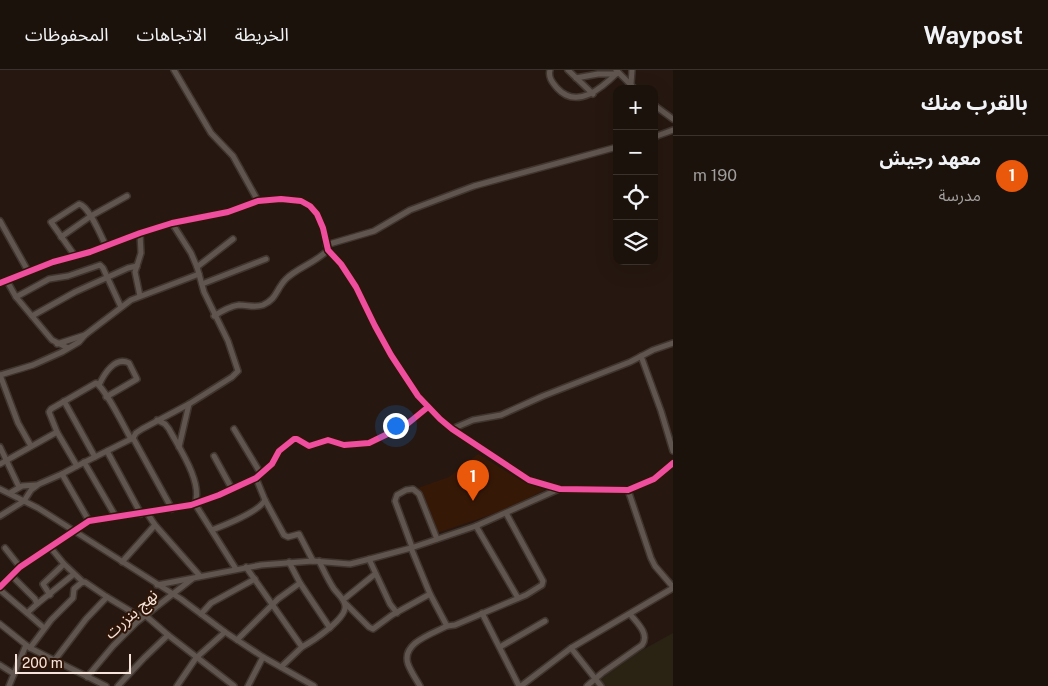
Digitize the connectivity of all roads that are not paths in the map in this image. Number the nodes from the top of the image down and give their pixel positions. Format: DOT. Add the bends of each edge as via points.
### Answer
graph roads {
  1 [pos="174,70"];
  2 [pos="550,70"];
  3 [pos="568,70"];
  4 [pos="632,70"];
  5 [pos="617,72"];
  6 [pos="576,78"];
  7 [pos="631,84"];
  8 [pos="592,94"];
  9 [pos="658,108"];
  10 [pos="673,119"];
  11 [pos="673,130"];
  12 [pos="658,136"];
  13 [pos="613,149"];
  14 [pos="127,196"];
  15 [pos="258,201"];
  16 [pos="91,216"];
  17 [pos="0,221"];
  18 [pos="172,223"];
  19 [pos="140,233"];
  20 [pos="61,237"];
  21 [pos="232,239"];
  22 [pos="106,246"];
  23 [pos="327,248"];
  24 [pos="75,256"];
  25 [pos="266,258"];
  26 [pos="137,266"];
  27 [pos="197,267"];
  28 [pos="28,271"];
  29 [pos="199,274"];
  30 [pos="107,277"];
  31 [pos="7,281"];
  32 [pos="0,283"];
  33 [pos="202,284"];
  34 [pos="140,296"];
  35 [pos="16,297"];
  36 [pos="121,307"];
  37 [pos="32,316"];
  38 [pos="214,316"];
  39 [pos="85,335"];
  40 [pos="673,343"];
  41 [pos="57,344"];
  42 [pos="68,348"];
  43 [pos="641,356"];
  44 [pos="0,375"];
  45 [pos="99,385"];
  46 [pos="106,397"];
  47 [pos="64,401"];
  48 [pos="190,404"];
  49 [pos="428,407"];
  50 [pos="158,420"];
  51 [pos="234,429"];
  52 [pos="452,429"];
  53 [pos="57,432"];
  54 [pos="132,438"];
  55 [pos="31,446"];
  56 [pos="0,447"];
  57 [pos="179,448"];
  58 [pos="107,451"];
  59 [pos="673,451"];
  60 [pos="214,456"];
  61 [pos="95,457"];
  62 [pos="7,460"];
  63 [pos="84,462"];
  64 [pos="673,463"];
  65 [pos="0,464"];
  66 [pos="77,466"];
  67 [pos="62,474"];
  68 [pos="258,476"];
  69 [pos="39,484"];
  70 [pos="20,487"];
  71 [pos="0,489"];
  72 [pos="232,489"];
  73 [pos="560,489"];
  74 [pos="628,490"];
  75 [pos="10,493"];
  76 [pos="265,500"];
  77 [pos="24,501"];
  78 [pos="195,504"];
  79 [pos="172,509"];
  80 [pos="506,513"];
  81 [pos="144,514"];
  82 [pos="0,516"];
  83 [pos="116,517"];
  84 [pos="89,521"];
  85 [pos="155,525"];
  86 [pos="476,526"];
  87 [pos="212,530"];
  88 [pos="74,531"];
  89 [pos="437,539"];
  90 [pos="50,547"];
  91 [pos="5,548"];
  92 [pos="412,548"];
  93 [pos="369,559"];
  94 [pos="313,561"];
  95 [pos="320,561"];
  96 [pos="122,562"];
  97 [pos="289,562"];
  98 [pos="64,564"];
  99 [pos="20,567"];
  100 [pos="246,567"];
  101 [pos="236,569"];
  102 [pos="74,574"];
  103 [pos="375,574"];
  104 [pos="11,575"];
  105 [pos="197,577"];
  106 [pos="254,579"];
  107 [pos="83,582"];
  108 [pos="300,583"];
  109 [pos="157,585"];
  110 [pos="673,587"];
  111 [pos="0,588"];
  112 [pos="173,594"];
  113 [pos="430,594"];
  114 [pos="50,595"];
  115 [pos="106,597"];
  116 [pos="518,598"];
  117 [pos="344,602"];
  118 [pos="37,604"];
  119 [pos="272,605"];
  120 [pos="27,613"];
  121 [pos="397,613"];
  122 [pos="482,613"];
  123 [pos="201,614"];
  124 [pos="630,614"];
  125 [pos="146,616"];
  126 [pos="545,622"];
  127 [pos="0,624"];
  128 [pos="447,626"];
  129 [pos="44,628"];
  130 [pos="330,628"];
  131 [pos="225,632"];
  132 [pos="168,635"];
  133 [pos="237,640"];
  134 [pos="28,647"];
  135 [pos="302,647"];
  136 [pos="500,647"];
  137 [pos="571,648"];
  138 [pos="263,657"];
  139 [pos="196,658"];
  140 [pos="54,661"];
  141 [pos="0,665"];
  142 [pos="281,667"];
  143 [pos="14,674"];
  144 [pos="86,677"];
  145 [pos="595,679"];
  146 [pos="9,686"];
  147 [pos="106,686"];
  148 [pos="118,686"];
  149 [pos="177,686"];
  150 [pos="234,686"];
  151 [pos="248,686"];
  152 [pos="314,686"];
  153 [pos="420,686"];
  154 [pos="520,686"];
  155 [pos="586,686"];
  156 [pos="601,686"];
  1 -- 15 [label="street" via="211,133 233,156"];
  2 -- 8 [label="street" via="551,80 564,94 581,97"];
  3 -- 6 [label="street"];
  4 -- 7 [label="street"];
  5 -- 6 [label="street"];
  5 -- 7 [label="street"];
  5 -- 8 [label="street"];
  6 -- 8 [label="street"];
  9 -- 10 [label="street"];
  11 -- 12 [label="street"];
  13 -- 23 [label="street" via="474,186 410,210 374,232"];
  14 -- 16 [label="street"];
  15 -- 18 [label="street" via="228,212"];
  15 -- 23 [label="street" via="281,199 306,203 319,217"];
  16 -- 20 [label="street"];
  16 -- 20 [label="street" via="80,204 53,220 51,224"];
  16 -- 22 [label="street"];
  17 -- 28 [label="street"];
  18 -- 19 [label="street"];
  18 -- 27 [label="street"];
  19 -- 22 [label="street"];
  19 -- 26 [label="street" via="141,253"];
  20 -- 24 [label="street"];
  21 -- 27 [label="street"];
  22 -- 24 [label="street"];
  23 -- 38 [label="street" via="313,263 286,278 275,297 266,303 256,307 232,306"];
  23 -- 49 [label="street" via="349,274 391,355"];
  24 -- 28 [label="street"];
  25 -- 33 [label="street"];
  26 -- 30 [label="street"];
  26 -- 34 [label="street" via="135,274"];
  27 -- 29 [label="street"];
  28 -- 31 [label="street"];
  29 -- 33 [label="street"];
  29 -- 34 [label="street"];
  30 -- 35 [label="street" via="102,267 97,265 49,279"];
  30 -- 36 [label="street"];
  30 -- 37 [label="street"];
  31 -- 32 [label="street"];
  31 -- 35 [label="street"];
  33 -- 38 [label="street"];
  34 -- 36 [label="street"];
  35 -- 37 [label="street"];
  36 -- 39 [label="street"];
  37 -- 41 [label="street"];
  38 -- 48 [label="street" via="228,341 238,371"];
  39 -- 41 [label="street"];
  39 -- 42 [label="street"];
  40 -- 43 [label="street"];
  41 -- 42 [label="street"];
  42 -- 44 [label="street" via="33,365"];
  43 -- 52 [label="street" via="501,415 473,420"];
  43 -- 59 [label="street"];
  44 -- 55 [label="street" via="18,423"];
  45 -- 46 [label="street"];
  45 -- 46 [label="street" via="111,367 123,361 129,363 137,379"];
  45 -- 47 [label="street" via="92,385"];
  46 -- 54 [label="street"];
  47 -- 53 [label="street" via="49,412"];
  47 -- 61 [label="street"];
  48 -- 50 [label="street"];
  48 -- 57 [label="street"];
  49 -- 52 [label="street"];
  49 -- 68 [label="street" via="406,425 369,443 344,445 328,440 309,446 294,439"];
  50 -- 54 [label="street"];
  50 -- 57 [label="street" via="168,427"];
  51 -- 68 [label="street"];
  52 -- 73 [label="street" via="529,480"];
  53 -- 55 [label="street"];
  53 -- 66 [label="street"];
  54 -- 58 [label="street"];
  54 -- 79 [label="street"];
  55 -- 62 [label="street"];
  56 -- 62 [label="street"];
  57 -- 78 [label="street" via="197,488"];
  58 -- 61 [label="street"];
  58 -- 81 [label="street"];
  60 -- 72 [label="street"];
  61 -- 63 [label="street"];
  62 -- 65 [label="street"];
  62 -- 70 [label="street"];
  63 -- 66 [label="street"];
  63 -- 83 [label="street"];
  64 -- 74 [label="street" via="654,479"];
  66 -- 67 [label="street"];
  67 -- 69 [label="street"];
  67 -- 84 [label="street"];
  68 -- 72 [label="street"];
  68 -- 76 [label="street"];
  69 -- 70 [label="street"];
  69 -- 77 [label="street"];
  70 -- 75 [label="street"];
  71 -- 75 [label="street"];
  72 -- 78 [label="street"];
  73 -- 74 [label="street"];
  73 -- 80 [label="street"];
  74 -- 110 [label="street" via="651,558"];
  75 -- 77 [label="street"];
  76 -- 87 [label="street" via="259,508"];
  76 -- 94 [label="street" via="284,535 299,534"];
  77 -- 82 [label="street"];
  77 -- 88 [label="street"];
  78 -- 79 [label="street"];
  78 -- 87 [label="street"];
  79 -- 81 [label="street"];
  80 -- 86 [label="street"];
  80 -- 116 [label="street" via="544,583"];
  81 -- 83 [label="street"];
  81 -- 85 [label="street"];
  83 -- 84 [label="street"];
  84 -- 88 [label="street"];
  85 -- 96 [label="street"];
  85 -- 105 [label="street"];
  86 -- 89 [label="street"];
  86 -- 116 [label="street"];
  87 -- 101 [label="street"];
  88 -- 90 [label="street"];
  88 -- 96 [label="street"];
  89 -- 92 [label="street"];
  89 -- 92 [label="street" via="419,494 413,489 406,490 395,500"];
  90 -- 98 [label="street"];
  90 -- 99 [label="street"];
  91 -- 99 [label="street"];
  92 -- 93 [label="street"];
  92 -- 113 [label="street"];
  93 -- 95 [label="street" via="350,564"];
  93 -- 103 [label="street"];
  94 -- 95 [label="street"];
  94 -- 97 [label="street"];
  95 -- 117 [label="street"];
  96 -- 109 [label="street"];
  97 -- 100 [label="street"];
  97 -- 108 [label="street"];
  98 -- 102 [label="street"];
  98 -- 114 [label="street" via="43,584"];
  99 -- 104 [label="street"];
  100 -- 101 [label="street"];
  100 -- 106 [label="street"];
  101 -- 105 [label="street"];
  102 -- 107 [label="street"];
  102 -- 114 [label="street"];
  103 -- 117 [label="street"];
  103 -- 121 [label="street"];
  104 -- 111 [label="street"];
  104 -- 118 [label="street"];
  105 -- 109 [label="street"];
  105 -- 112 [label="street, نهج بنزرت"];
  106 -- 119 [label="street"];
  106 -- 123 [label="street" via="211,603"];
  107 -- 115 [label="street"];
  107 -- 129 [label="street"];
  108 -- 119 [label="street"];
  108 -- 130 [label="street"];
  109 -- 112 [label="street"];
  110 -- 124 [label="street"];
  111 -- 120 [label="street"];
  112 -- 123 [label="street"];
  112 -- 125 [label="street, نهج بنزرت"];
  113 -- 121 [label="street"];
  113 -- 128 [label="street"];
  114 -- 118 [label="street"];
  115 -- 125 [label="street" via="138,615"];
  115 -- 140 [label="street"];
  116 -- 122 [label="street"];
  117 -- 121 [label="street" via="373,629"];
  117 -- 130 [label="street" via="344,612"];
  118 -- 120 [label="street"];
  119 -- 133 [label="street"];
  119 -- 135 [label="street"];
  120 -- 129 [label="street"];
  122 -- 128 [label="street"];
  122 -- 136 [label="street"];
  123 -- 131 [label="street"];
  124 -- 137 [label="street"];
  124 -- 145 [label="street" via="645,634 645,641"];
  125 -- 132 [label="street"];
  125 -- 144 [label="street, نهج بنزرت"];
  126 -- 136 [label="street"];
  127 -- 134 [label="street"];
  128 -- 153 [label="street" via="413,644 408,652 408,664"];
  129 -- 134 [label="street"];
  130 -- 135 [label="street"];
  131 -- 133 [label="street"];
  131 -- 139 [label="street"];
  132 -- 139 [label="street"];
  132 -- 148 [label="street"];
  133 -- 138 [label="street"];
  134 -- 140 [label="street"];
  134 -- 143 [label="street"];
  135 -- 142 [label="street"];
  136 -- 154 [label="street"];
  137 -- 145 [label="street"];
  137 -- 154 [label="street"];
  138 -- 142 [label="street"];
  138 -- 151 [label="street"];
  139 -- 149 [label="street"];
  139 -- 150 [label="street"];
  140 -- 144 [label="street"];
  141 -- 143 [label="street"];
  142 -- 152 [label="street"];
  143 -- 146 [label="street"];
  144 -- 147 [label="street"];
  145 -- 155 [label="street"];
  145 -- 156 [label="street"];
}
